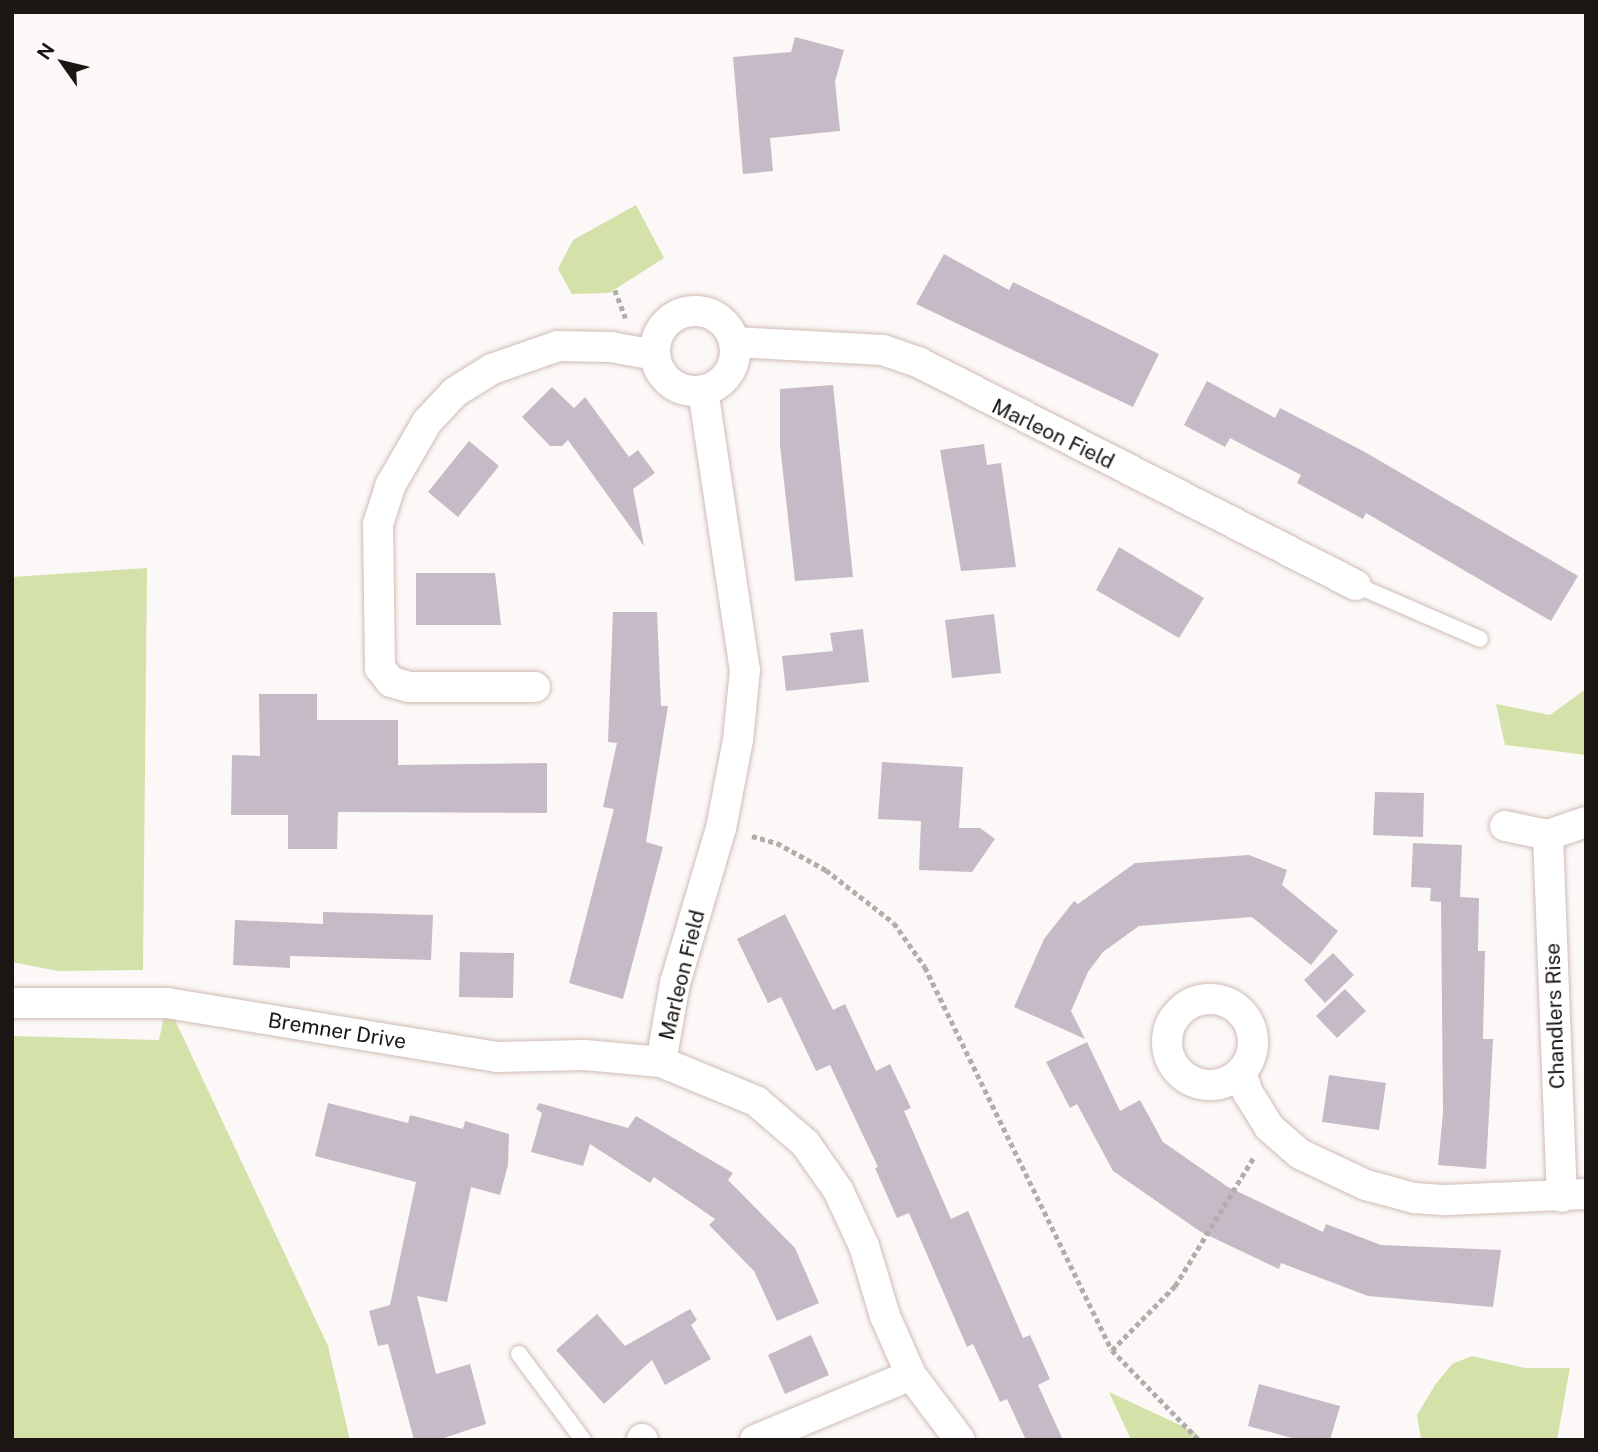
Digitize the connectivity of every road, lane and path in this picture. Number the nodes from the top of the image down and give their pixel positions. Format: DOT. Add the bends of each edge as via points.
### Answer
graph roads {
  1 [pos="615,289"];
  2 [pos="628,325"];
  3 [pos="734,342"];
  4 [pos="655,355"];
  5 [pos="703,390"];
  6 [pos="1356,584"];
  7 [pos="1480,639"];
  8 [pos="535,687"];
  9 [pos="1586,822"];
  10 [pos="1505,826"];
  11 [pos="721,828"];
  12 [pos="1548,835"];
  13 [pos="12,1003"];
  14 [pos="661,1062"];
  15 [pos="1241,1072"];
  16 [pos="1269,1127"];
  17 [pos="1574,1195"];
  18 [pos="1112,1350"];
  19 [pos="519,1354"];
  20 [pos="911,1376"];
  21 [pos="583,1440"];
  22 [pos="755,1440"];
  23 [pos="960,1440"];
  24 [pos="1199,1440"];
  1 -- 2 [label="path"];
  3 -- 4 [label="street" via="729,330 708,313 681,313 661,329"];
  3 -- 5 [label="street" via="725,378"];
  3 -- 6 [label="street, Marleon Field" via="883,350 920,363"];
  4 -- 5 [label="street" via="659,368 677,387"];
  4 -- 8 [label="street" via="611,347 558,346 492,369 456,392 427,422 390,486 378,524 380,668 391,682 409,687"];
  5 -- 11 [label="street, Marleon Field" via="745,670 738,740"];
  6 -- 7 [label="lane"];
  9 -- 12 [label="street"];
  10 -- 12 [label="street"];
  11 -- 14 [label="street, Marleon Field" via="676,983"];
  11 -- 18 [label="path" via="777,843 826,870 894,923 925,967"];
  12 -- 17 [label="street, Chandlers Rise"];
  13 -- 14 [label="street, Bremner Drive" via="167,1003 496,1057 584,1055"];
  14 -- 20 [label="street, Marleon Field" via="756,1101 805,1143 838,1190 864,1246 885,1316"];
  15 -- 16 [label="street, Chandlers Rise"];
  16 -- 17 [label="street, Chandlers Rise" via="1300,1154 1331,1172 1414,1198"];
  16 -- 18 [label="path" via="1175,1286"];
  18 -- 24 [label="path"];
  19 -- 21 [label="lane"];
  20 -- 22 [label="street"];
  20 -- 23 [label="street, Marleon Field"];
}
